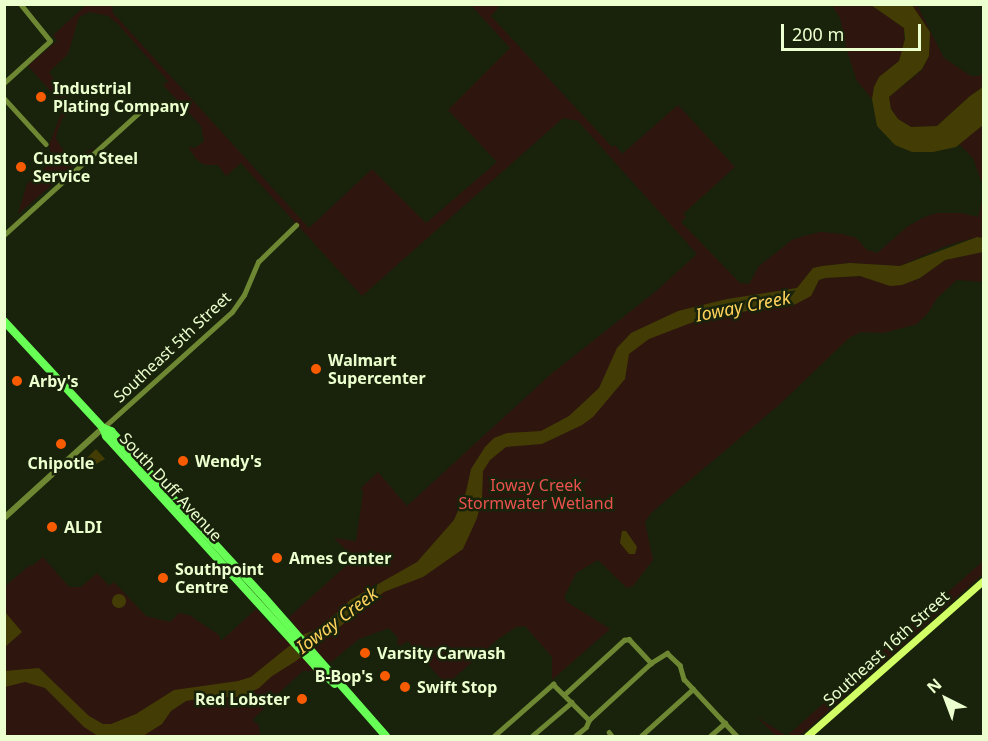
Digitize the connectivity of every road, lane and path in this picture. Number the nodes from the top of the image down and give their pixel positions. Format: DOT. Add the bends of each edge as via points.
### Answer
graph roads {
  1 [pos="20,4"];
  2 [pos="4,83"];
  3 [pos="4,98"];
  4 [pos="144,108"];
  5 [pos="46,144"];
  6 [pos="296,225"];
  7 [pos="4,235"];
  8 [pos="4,321"];
  9 [pos="104,428"];
  10 [pos="4,518"];
  11 [pos="984,580"];
  12 [pos="651,663"];
  13 [pos="693,689"];
  14 [pos="564,694"];
  15 [pos="572,702"];
  16 [pos="589,720"];
  17 [pos="725,723"];
  18 [pos="386,736"];
  19 [pos="494,736"];
  20 [pos="532,736"];
  21 [pos="575,736"];
  22 [pos="641,736"];
  23 [pos="710,736"];
  24 [pos="737,736"];
  25 [pos="807,736"];
  1 -- 2 [label="street" via="48,36 48,44"];
  3 -- 5 [label="street"];
  4 -- 7 [label="street"];
  6 -- 9 [label="street, Southeast 5th Street" via="258,262 232,312"];
  8 -- 9 [label="main road, South Duff Avenue"];
  9 -- 10 [label="street"];
  9 -- 18 [label="main road, South Duff Avenue" via="111,431"];
  11 -- 25 [label="main road, Southeast 16th Street"];
  12 -- 13 [label="street" via="667,653 680,665 684,679"];
  12 -- 14 [label="street" via="629,639 624,640"];
  12 -- 16 [label="street"];
  13 -- 17 [label="street"];
  13 -- 22 [label="street"];
  14 -- 15 [label="street"];
  14 -- 19 [label="street" via="553,684"];
  15 -- 16 [label="street"];
  15 -- 20 [label="street"];
  16 -- 21 [label="street"];
  17 -- 23 [label="street"];
  17 -- 24 [label="street"];
}
